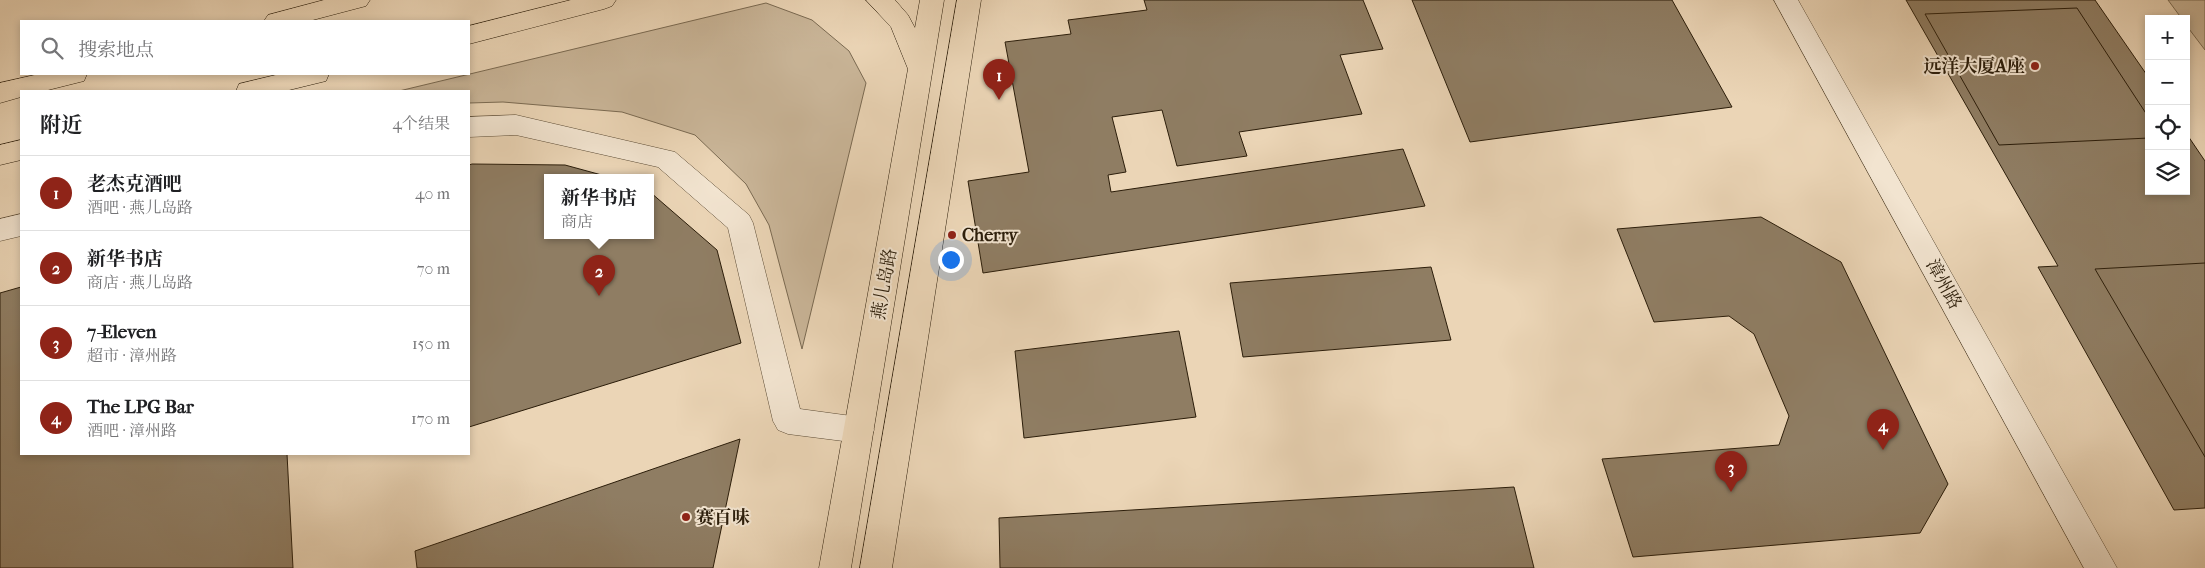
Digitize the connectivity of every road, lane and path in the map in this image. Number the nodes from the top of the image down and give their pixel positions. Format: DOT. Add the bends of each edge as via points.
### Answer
graph roads {
  1 [pos="358,0"];
  2 [pos="604,0"];
  3 [pos="878,0"];
  4 [pos="932,0"];
  5 [pos="969,0"];
  6 [pos="1786,0"];
  7 [pos="280,20"];
  8 [pos="470,35"];
  9 [pos="920,70"];
  10 [pos="71,75"];
  11 [pos="313,75"];
  12 [pos="252,90"];
  13 [pos="0,93"];
  14 [pos="470,127"];
  15 [pos="20,150"];
  16 [pos="0,155"];
  17 [pos="20,225"];
  18 [pos="0,230"];
  19 [pos="858,430"];
  20 [pos="835,568"];
  21 [pos="876,568"];
  22 [pos="2101,568"];
  1 -- 7 [label="main road"];
  2 -- 8 [label="main road"];
  3 -- 9 [label="main road" via="887,5 906,32"];
  4 -- 9 [label="main road, 燕儿岛路"];
  5 -- 21 [label="main road" via="954,111"];
  6 -- 22 [label="street, 漳州路"];
  9 -- 19 [label="main road, 燕儿岛路"];
  10 -- 13 [label="main road"];
  11 -- 12 [label="main road"];
  14 -- 19 [label="street" via="516,125 666,159 740,223 788,421"];
  15 -- 16 [label="main road"];
  17 -- 18 [label="street"];
  19 -- 20 [label="main road, 燕儿岛路"];
}
